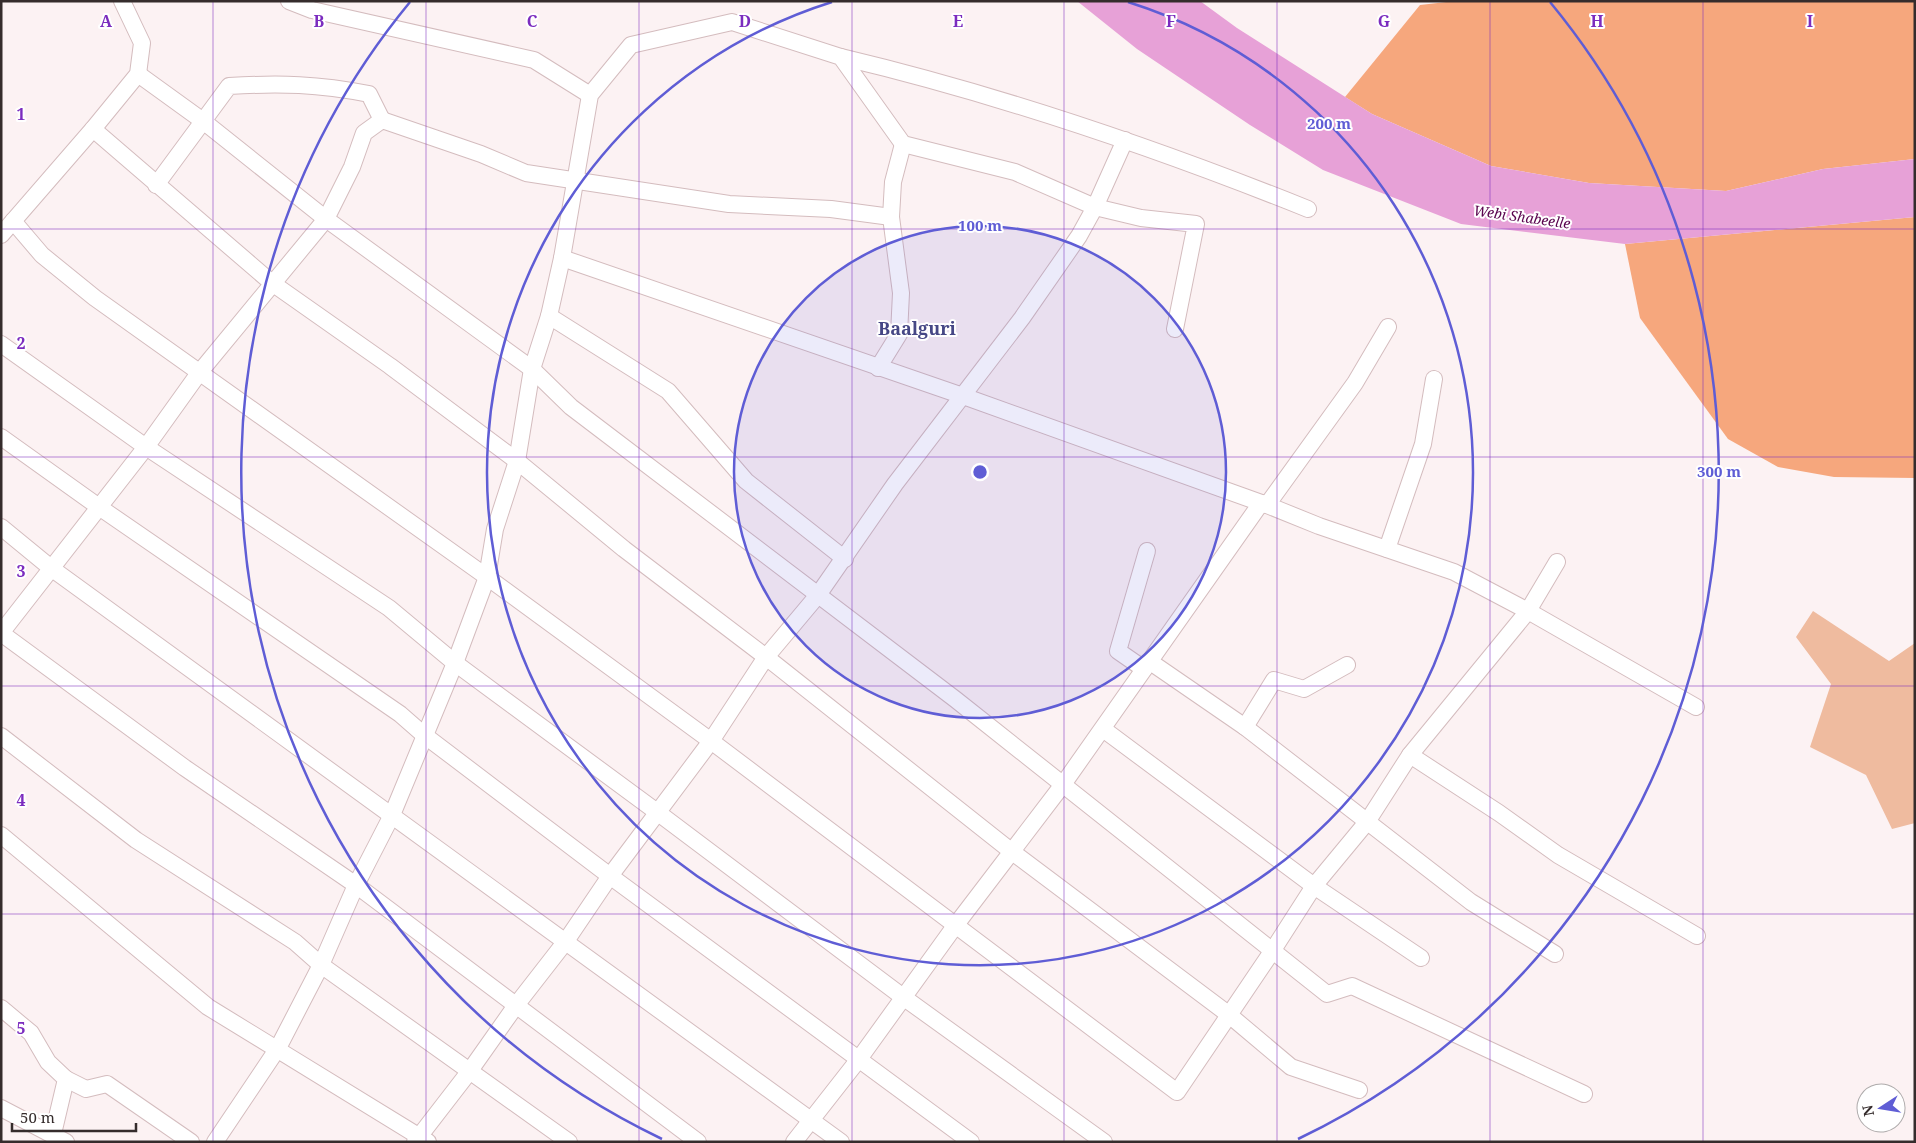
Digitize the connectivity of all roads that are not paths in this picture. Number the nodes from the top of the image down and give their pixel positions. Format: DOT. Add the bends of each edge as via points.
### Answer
graph roads {
  1 [pos="122,1"];
  2 [pos="289,1"];
  3 [pos="841,57"];
  4 [pos="138,74"];
  5 [pos="590,95"];
  6 [pos="382,120"];
  7 [pos="203,121"];
  8 [pos="93,129"];
  9 [pos="1125,140"];
  10 [pos="903,144"];
  11 [pos="574,180"];
  12 [pos="156,184"];
  13 [pos="1096,207"];
  14 [pos="1308,209"];
  15 [pos="891,217"];
  16 [pos="326,219"];
  17 [pos="14,221"];
  18 [pos="1,235"];
  19 [pos="562,258"];
  20 [pos="272,283"];
  21 [pos="549,316"];
  22 [pos="1388,327"];
  23 [pos="1176,329"];
  24 [pos="1,344"];
  25 [pos="878,368"];
  26 [pos="532,369"];
  27 [pos="199,373"];
  28 [pos="1434,379"];
  29 [pos="963,396"];
  30 [pos="1,436"];
  31 [pos="146,447"];
  32 [pos="517,460"];
  33 [pos="1264,504"];
  34 [pos="99,507"];
  35 [pos="1,527"];
  36 [pos="1387,549"];
  37 [pos="1147,551"];
  38 [pos="845,559"];
  39 [pos="1557,562"];
  40 [pos="52,568"];
  41 [pos="487,577"];
  42 [pos="818,595"];
  43 [pos="1528,611"];
  44 [pos="766,657"];
  45 [pos="455,663"];
  46 [pos="1146,665"];
  47 [pos="1347,665"];
  48 [pos="1696,707"];
  49 [pos="1245,727"];
  50 [pos="1103,729"];
  51 [pos="424,735"];
  52 [pos="1,736"];
  53 [pos="711,741"];
  54 [pos="1410,755"];
  55 [pos="1064,784"];
  56 [pos="658,812"];
  57 [pos="392,816"];
  58 [pos="1367,822"];
  59 [pos="1,835"];
  60 [pos="1011,851"];
  61 [pos="610,876"];
  62 [pos="356,885"];
  63 [pos="1314,886"];
  64 [pos="955,926"];
  65 [pos="1697,936"];
  66 [pos="566,942"];
  67 [pos="1273,950"];
  68 [pos="1555,954"];
  69 [pos="1421,958"];
  70 [pos="321,965"];
  71 [pos="903,997"];
  72 [pos="517,1004"];
  73 [pos="1,1008"];
  74 [pos="1228,1014"];
  75 [pos="278,1048"];
  76 [pos="859,1059"];
  77 [pos="469,1072"];
  78 [pos="66,1079"];
  79 [pos="1359,1090"];
  80 [pos="1584,1094"];
  81 [pos="1,1108"];
  82 [pos="810,1121"];
  83 [pos="60,1138"];
  84 [pos="421,1140"];
  85 [pos="191,1142"];
  86 [pos="215,1142"];
  87 [pos="568,1142"];
  88 [pos="698,1142"];
  89 [pos="794,1142"];
  90 [pos="841,1142"];
  91 [pos="971,1142"];
  92 [pos="1104,1142"];
  1 -- 4 [label="street" via="142,43"];
  2 -- 5 [label="street" via="312,10 534,60"];
  3 -- 5 [label="street" via="732,22 631,46"];
  3 -- 9 [label="street" via="928,78"];
  3 -- 10 [label="street"];
  4 -- 7 [label="street"];
  4 -- 8 [label="street"];
  5 -- 11 [label="street"];
  6 -- 7 [label="street" via="369,94 324,85 275,83 229,86"];
  6 -- 11 [label="street" via="526,173"];
  6 -- 16 [label="street" via="364,133 352,167"];
  7 -- 12 [label="street"];
  7 -- 16 [label="street"];
  8 -- 12 [label="street"];
  8 -- 17 [label="street"];
  9 -- 13 [label="street"];
  9 -- 14 [label="street"];
  10 -- 13 [label="street" via="1015,172"];
  10 -- 15 [label="street" via="893,182"];
  11 -- 15 [label="street" via="729,204 831,209"];
  11 -- 19 [label="street"];
  12 -- 20 [label="street"];
  13 -- 23 [label="street" via="1141,218 1196,224"];
  13 -- 29 [label="street" via="1022,318"];
  15 -- 25 [label="street" via="901,293 899,334"];
  16 -- 20 [label="street"];
  16 -- 26 [label="street"];
  17 -- 18 [label="street"];
  17 -- 27 [label="street" via="42,255 95,298"];
  19 -- 21 [label="street"];
  19 -- 25 [label="street"];
  20 -- 27 [label="street"];
  20 -- 32 [label="street"];
  21 -- 26 [label="street"];
  21 -- 38 [label="street" via="668,391 746,480"];
  22 -- 33 [label="street" via="1355,383"];
  24 -- 31 [label="street"];
  25 -- 29 [label="street"];
  26 -- 32 [label="street"];
  26 -- 42 [label="street" via="571,407"];
  27 -- 31 [label="street"];
  27 -- 41 [label="street"];
  28 -- 36 [label="street" via="1423,444"];
  29 -- 33 [label="street"];
  29 -- 38 [label="street" via="895,484"];
  30 -- 34 [label="street"];
  31 -- 34 [label="street"];
  31 -- 45 [label="street" via="389,608"];
  32 -- 41 [label="street" via="495,529"];
  32 -- 44 [label="street" via="624,549"];
  33 -- 36 [label="street"];
  33 -- 46 [label="street"];
  34 -- 40 [label="street"];
  34 -- 51 [label="street" via="400,714"];
  35 -- 40 [label="street"];
  36 -- 43 [label="street" via="1454,572"];
  37 -- 46 [label="street" via="1118,650"];
  38 -- 42 [label="street"];
  39 -- 43 [label="street"];
  40 -- 57 [label="street"];
  40 -- 62 [label="street" via="1,633 185,768"];
  41 -- 45 [label="street"];
  41 -- 53 [label="street"];
  42 -- 44 [label="street"];
  42 -- 55 [label="street"];
  43 -- 48 [label="street"];
  43 -- 54 [label="street"];
  44 -- 53 [label="street"];
  44 -- 60 [label="street"];
  45 -- 51 [label="street"];
  45 -- 56 [label="street"];
  46 -- 49 [label="street"];
  46 -- 50 [label="street"];
  47 -- 49 [label="street" via="1304,689 1274,680"];
  49 -- 58 [label="street"];
  50 -- 55 [label="street"];
  50 -- 63 [label="street"];
  51 -- 57 [label="street"];
  51 -- 61 [label="street"];
  52 -- 70 [label="street" via="136,840 295,942"];
  53 -- 56 [label="street"];
  53 -- 64 [label="street"];
  54 -- 58 [label="street"];
  54 -- 65 [label="street" via="1558,855"];
  55 -- 60 [label="street"];
  55 -- 67 [label="street"];
  56 -- 61 [label="street"];
  56 -- 71 [label="street"];
  57 -- 62 [label="street"];
  57 -- 66 [label="street"];
  58 -- 63 [label="street"];
  58 -- 68 [label="street" via="1471,902"];
  59 -- 75 [label="street" via="208,1007"];
  60 -- 64 [label="street"];
  60 -- 74 [label="street"];
  61 -- 66 [label="street"];
  61 -- 76 [label="street"];
  62 -- 70 [label="street"];
  62 -- 72 [label="street"];
  63 -- 67 [label="street"];
  63 -- 69 [label="street"];
  64 -- 71 [label="street"];
  64 -- 74 [label="street" via="1177,1092"];
  66 -- 72 [label="street"];
  66 -- 82 [label="street"];
  67 -- 74 [label="street"];
  67 -- 80 [label="street" via="1327,994 1352,986"];
  70 -- 75 [label="street"];
  70 -- 77 [label="street"];
  71 -- 76 [label="street"];
  71 -- 92 [label="street"];
  72 -- 77 [label="street"];
  72 -- 88 [label="street"];
  73 -- 78 [label="street" via="31,1033 48,1062"];
  74 -- 79 [label="street" via="1291,1067"];
  75 -- 84 [label="street"];
  75 -- 86 [label="street"];
  76 -- 82 [label="street"];
  76 -- 91 [label="street"];
  77 -- 84 [label="street"];
  77 -- 87 [label="street"];
  78 -- 83 [label="street"];
  78 -- 85 [label="street" via="86,1089 107,1084"];
  81 -- 83 [label="street"];
  82 -- 89 [label="street"];
  82 -- 90 [label="street"];
}
